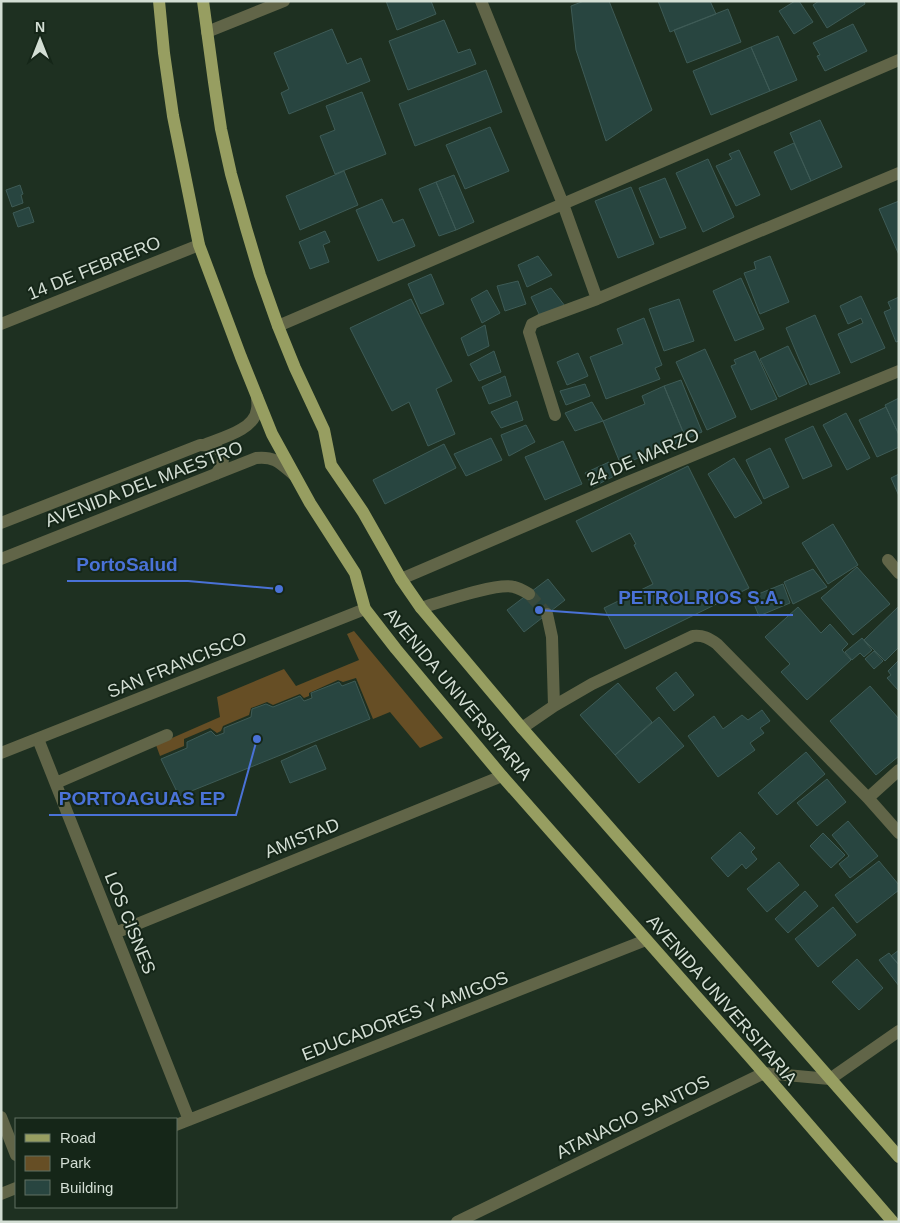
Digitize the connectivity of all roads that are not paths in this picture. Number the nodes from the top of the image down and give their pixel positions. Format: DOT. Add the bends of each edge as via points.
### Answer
graph roads {
  1 [pos="159,1"];
  2 [pos="204,1"];
  3 [pos="284,1"];
  4 [pos="481,1"];
  5 [pos="207,32"];
  6 [pos="899,60"];
  7 [pos="899,173"];
  8 [pos="563,204"];
  9 [pos="200,245"];
  10 [pos="597,299"];
  11 [pos="1,324"];
  12 [pos="278,326"];
  13 [pos="899,371"];
  14 [pos="256,394"];
  15 [pos="555,415"];
  16 [pos="200,445"];
  17 [pos="216,474"];
  18 [pos="295,477"];
  19 [pos="1,523"];
  20 [pos="1,559"];
  21 [pos="888,560"];
  22 [pos="899,573"];
  23 [pos="401,579"];
  24 [pos="529,594"];
  25 [pos="421,608"];
  26 [pos="365,609"];
  27 [pos="547,614"];
  28 [pos="554,706"];
  29 [pos="522,728"];
  30 [pos="167,735"];
  31 [pos="38,739"];
  32 [pos="1,753"];
  33 [pos="899,770"];
  34 [pos="502,776"];
  35 [pos="56,783"];
  36 [pos="868,798"];
  37 [pos="899,833"];
  38 [pos="115,933"];
  39 [pos="646,940"];
  40 [pos="899,1031"];
  41 [pos="764,1073"];
  42 [pos="830,1079"];
  43 [pos="1,1117"];
  44 [pos="189,1120"];
  45 [pos="178,1123"];
  46 [pos="15,1152"];
  47 [pos="899,1157"];
  48 [pos="15,1188"];
  49 [pos="1,1194"];
  50 [pos="457,1222"];
  51 [pos="892,1222"];
  1 -- 9 [label="main road, AVENIDA UNIVERSITARIA" via="173,116"];
  2 -- 5 [label="main road, AVENIDA UNIVERSITARIA"];
  3 -- 5 [label="street"];
  4 -- 8 [label="street"];
  5 -- 12 [label="main road, AVENIDA UNIVERSITARIA" via="231,174"];
  6 -- 8 [label="street"];
  7 -- 10 [label="street"];
  8 -- 10 [label="street"];
  8 -- 12 [label="street"];
  9 -- 11 [label="street, 14 DE FEBRERO"];
  9 -- 14 [label="main road, AVENIDA UNIVERSITARIA"];
  10 -- 15 [label="street" via="540,320 532,324 529,332"];
  12 -- 23 [label="main road, AVENIDA UNIVERSITARIA" via="324,430 331,465 363,512"];
  13 -- 23 [label="street, 24 DE MARZO"];
  14 -- 16 [label="street, AVENIDA DEL MAESTRO" via="258,410 250,425"];
  14 -- 18 [label="main road, AVENIDA UNIVERSITARIA" via="272,434"];
  16 -- 17 [label="street" via="218,449 222,455 223,463"];
  16 -- 19 [label="street, AVENIDA DEL MAESTRO"];
  17 -- 18 [label="street, AVENIDA DEL MAESTRO" via="266,457 282,464"];
  17 -- 20 [label="street, AVENIDA DEL MAESTRO"];
  18 -- 26 [label="main road, AVENIDA UNIVERSITARIA" via="355,572"];
  21 -- 22 [label="street"];
  23 -- 25 [label="main road, AVENIDA UNIVERSITARIA"];
  24 -- 25 [label="street" via="513,586 500,586"];
  25 -- 29 [label="main road, AVENIDA UNIVERSITARIA"];
  26 -- 31 [label="street, SAN FRANCISCO"];
  26 -- 34 [label="main road, AVENIDA UNIVERSITARIA"];
  27 -- 28 [label="street" via="552,637"];
  28 -- 29 [label="street"];
  28 -- 36 [label="street" via="692,636 708,637"];
  29 -- 42 [label="main road, AVENIDA UNIVERSITARIA"];
  30 -- 35 [label="street"];
  31 -- 32 [label="street, SAN FRANCISCO"];
  31 -- 35 [label="street, LOS CISNES"];
  33 -- 36 [label="street"];
  34 -- 38 [label="street, AMISTAD"];
  34 -- 39 [label="main road, AVENIDA UNIVERSITARIA"];
  35 -- 38 [label="street, LOS CISNES"];
  36 -- 37 [label="street"];
  38 -- 44 [label="street, LOS CISNES"];
  39 -- 41 [label="main road, AVENIDA UNIVERSITARIA"];
  39 -- 44 [label="street, EDUCADORES Y AMIGOS"];
  40 -- 42 [label="street"];
  41 -- 42 [label="street"];
  41 -- 50 [label="street, ATANACIO SANTOS"];
  41 -- 51 [label="main road, AVENIDA UNIVERSITARIA"];
  42 -- 47 [label="main road, AVENIDA UNIVERSITARIA"];
  43 -- 46 [label="street"];
  44 -- 45 [label="street, EDUCADORES Y AMIGOS"];
  48 -- 49 [label="street"];
}
